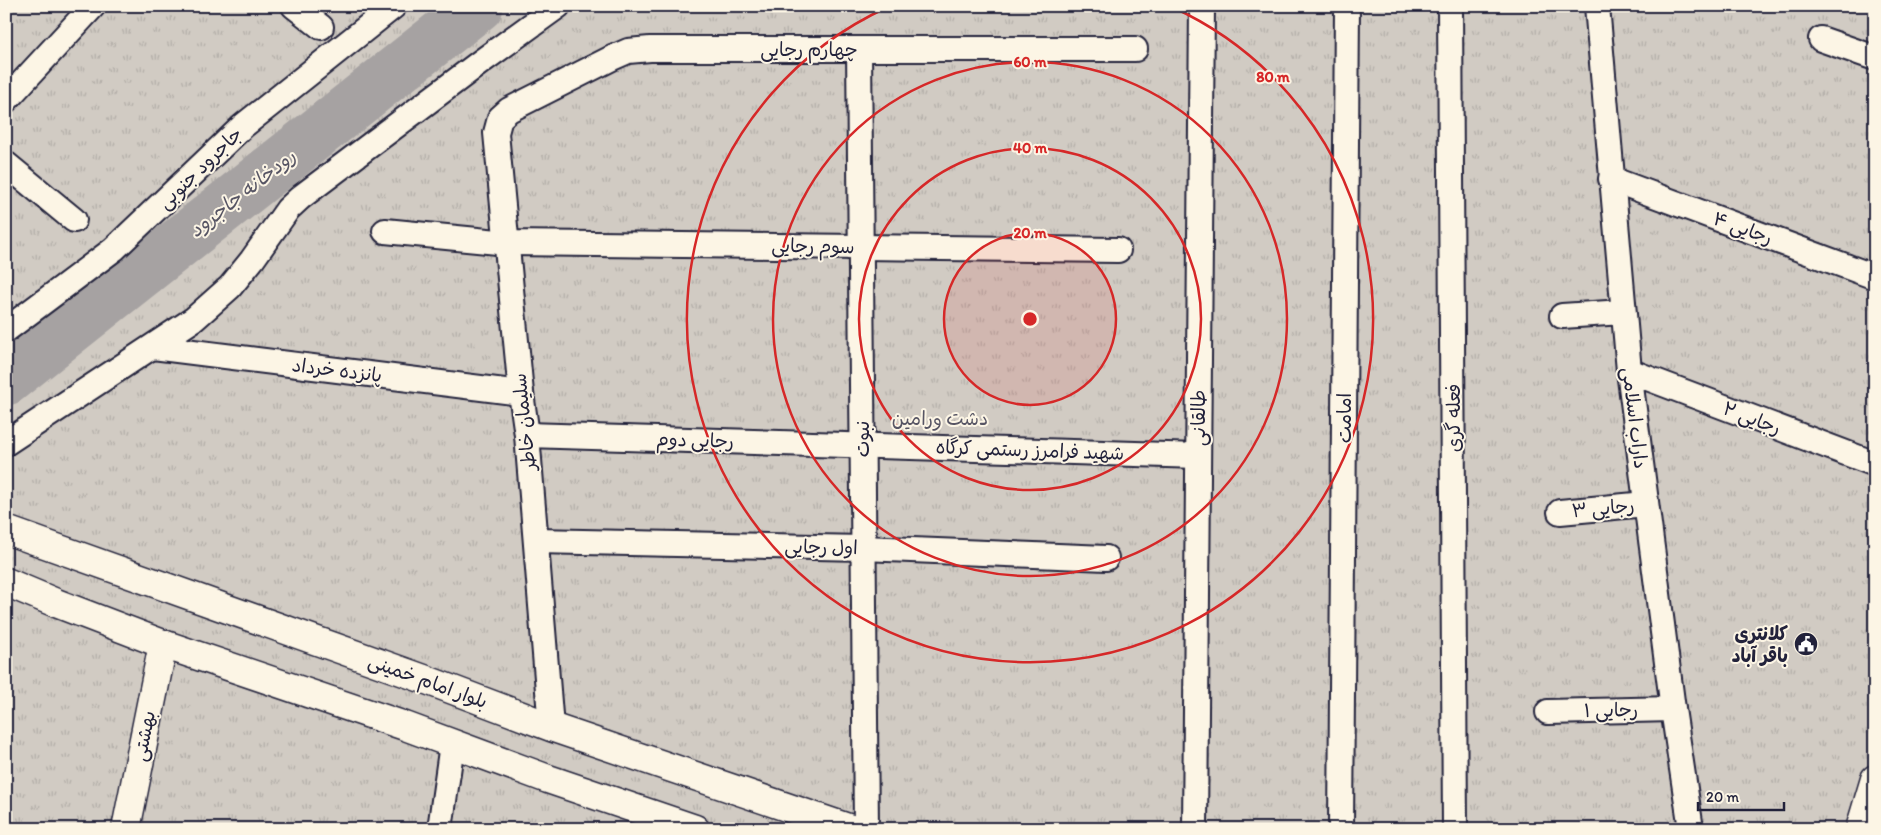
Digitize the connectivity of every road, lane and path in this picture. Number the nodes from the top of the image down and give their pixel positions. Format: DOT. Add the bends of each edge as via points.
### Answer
graph roads {
  1 [pos="93,6"];
  2 [pos="294,6"];
  3 [pos="394,6"];
  4 [pos="558,6"];
  5 [pos="1202,6"];
  6 [pos="1347,6"];
  7 [pos="1450,6"];
  8 [pos="1597,6"];
  9 [pos="321,27"];
  10 [pos="1821,39"];
  11 [pos="859,49"];
  12 [pos="1135,49"];
  13 [pos="1875,58"];
  14 [pos="6,100"];
  15 [pos="500,118"];
  16 [pos="6,164"];
  17 [pos="1611,179"];
  18 [pos="74,220"];
  19 [pos="385,231"];
  20 [pos="508,243"];
  21 [pos="861,246"];
  22 [pos="1118,250"];
  23 [pos="1875,277"];
  24 [pos="1623,312"];
  25 [pos="1562,316"];
  26 [pos="6,330"];
  27 [pos="153,347"];
  28 [pos="1629,371"];
  29 [pos="521,393"];
  30 [pos="527,435"];
  31 [pos="6,442"];
  32 [pos="862,445"];
  33 [pos="1198,456"];
  34 [pos="1875,464"];
  35 [pos="1646,504"];
  36 [pos="1560,512"];
  37 [pos="6,530"];
  38 [pos="536,541"];
  39 [pos="863,548"];
  40 [pos="1106,558"];
  41 [pos="6,582"];
  42 [pos="163,644"];
  43 [pos="1673,709"];
  44 [pos="1548,712"];
  45 [pos="551,727"];
  46 [pos="452,744"];
  47 [pos="1875,779"];
  48 [pos="126,829"];
  49 [pos="440,829"];
  50 [pos="695,829"];
  51 [pos="852,829"];
  52 [pos="866,829"];
  53 [pos="1195,829"];
  54 [pos="1340,829"];
  55 [pos="1455,829"];
  56 [pos="1691,829"];
  57 [pos="1860,829"];
  1 -- 14 [label="street"];
  2 -- 9 [label="street"];
  3 -- 26 [label="street, جاجرود جنوبی" via="243,126 114,249"];
  4 -- 27 [label="street" via="301,197 288,209 230,287 194,319"];
  5 -- 33 [label="street, طالقانی"];
  6 -- 54 [label="street, امامت"];
  7 -- 55 [label="street, فعله گری"];
  8 -- 17 [label="street, داراب اسلامی"];
  10 -- 13 [label="street"];
  11 -- 12 [label="street, چهارم رجایی"];
  11 -- 15 [label="street, چهارم رجایی" via="650,49 628,52 509,110"];
  11 -- 21 [label="street, نبوت"];
  15 -- 20 [label="street, سلیمان خاطر" via="496,133"];
  16 -- 18 [label="street"];
  17 -- 23 [label="street, رجایی ۴"];
  17 -- 24 [label="street, داراب اسلامی"];
  19 -- 20 [label="street, سوم رجایی"];
  20 -- 21 [label="street, سوم رجایی"];
  20 -- 29 [label="street, سلیمان خاطر"];
  21 -- 22 [label="street, سوم رجایی"];
  21 -- 32 [label="street, نبوت"];
  24 -- 25 [label="street"];
  24 -- 28 [label="street, داراب اسلامی"];
  27 -- 29 [label="street, پانزده خرداد"];
  27 -- 31 [label="street"];
  28 -- 34 [label="street, رجایی ۲"];
  28 -- 35 [label="street, داراب اسلامی"];
  29 -- 30 [label="street, سلیمان خاطر"];
  30 -- 32 [label="street, رجایی دوم"];
  30 -- 38 [label="street, سلیمان خاطر"];
  32 -- 33 [label="street, شهید فرامرز رستمی کرگاه"];
  32 -- 39 [label="street, نبوت"];
  33 -- 53 [label="street, طالقانی"];
  35 -- 36 [label="street, رجایی ۳"];
  35 -- 43 [label="street, داراب اسلامی"];
  37 -- 45 [label="main road, بلوار امام خمینی"];
  38 -- 39 [label="street, اول رجایی"];
  38 -- 45 [label="street, سلیمان خاطر"];
  39 -- 40 [label="street, اول رجایی"];
  39 -- 52 [label="street, نبوت"];
  41 -- 42 [label="main road"];
  42 -- 46 [label="main road"];
  42 -- 48 [label="main road, بهشتی"];
  43 -- 44 [label="street, رجایی ۱"];
  43 -- 56 [label="street, داراب اسلامی"];
  45 -- 51 [label="main road, بلوار امام خمینی"];
  46 -- 49 [label="street"];
  46 -- 50 [label="main road"];
  47 -- 57 [label="main road"];
}
